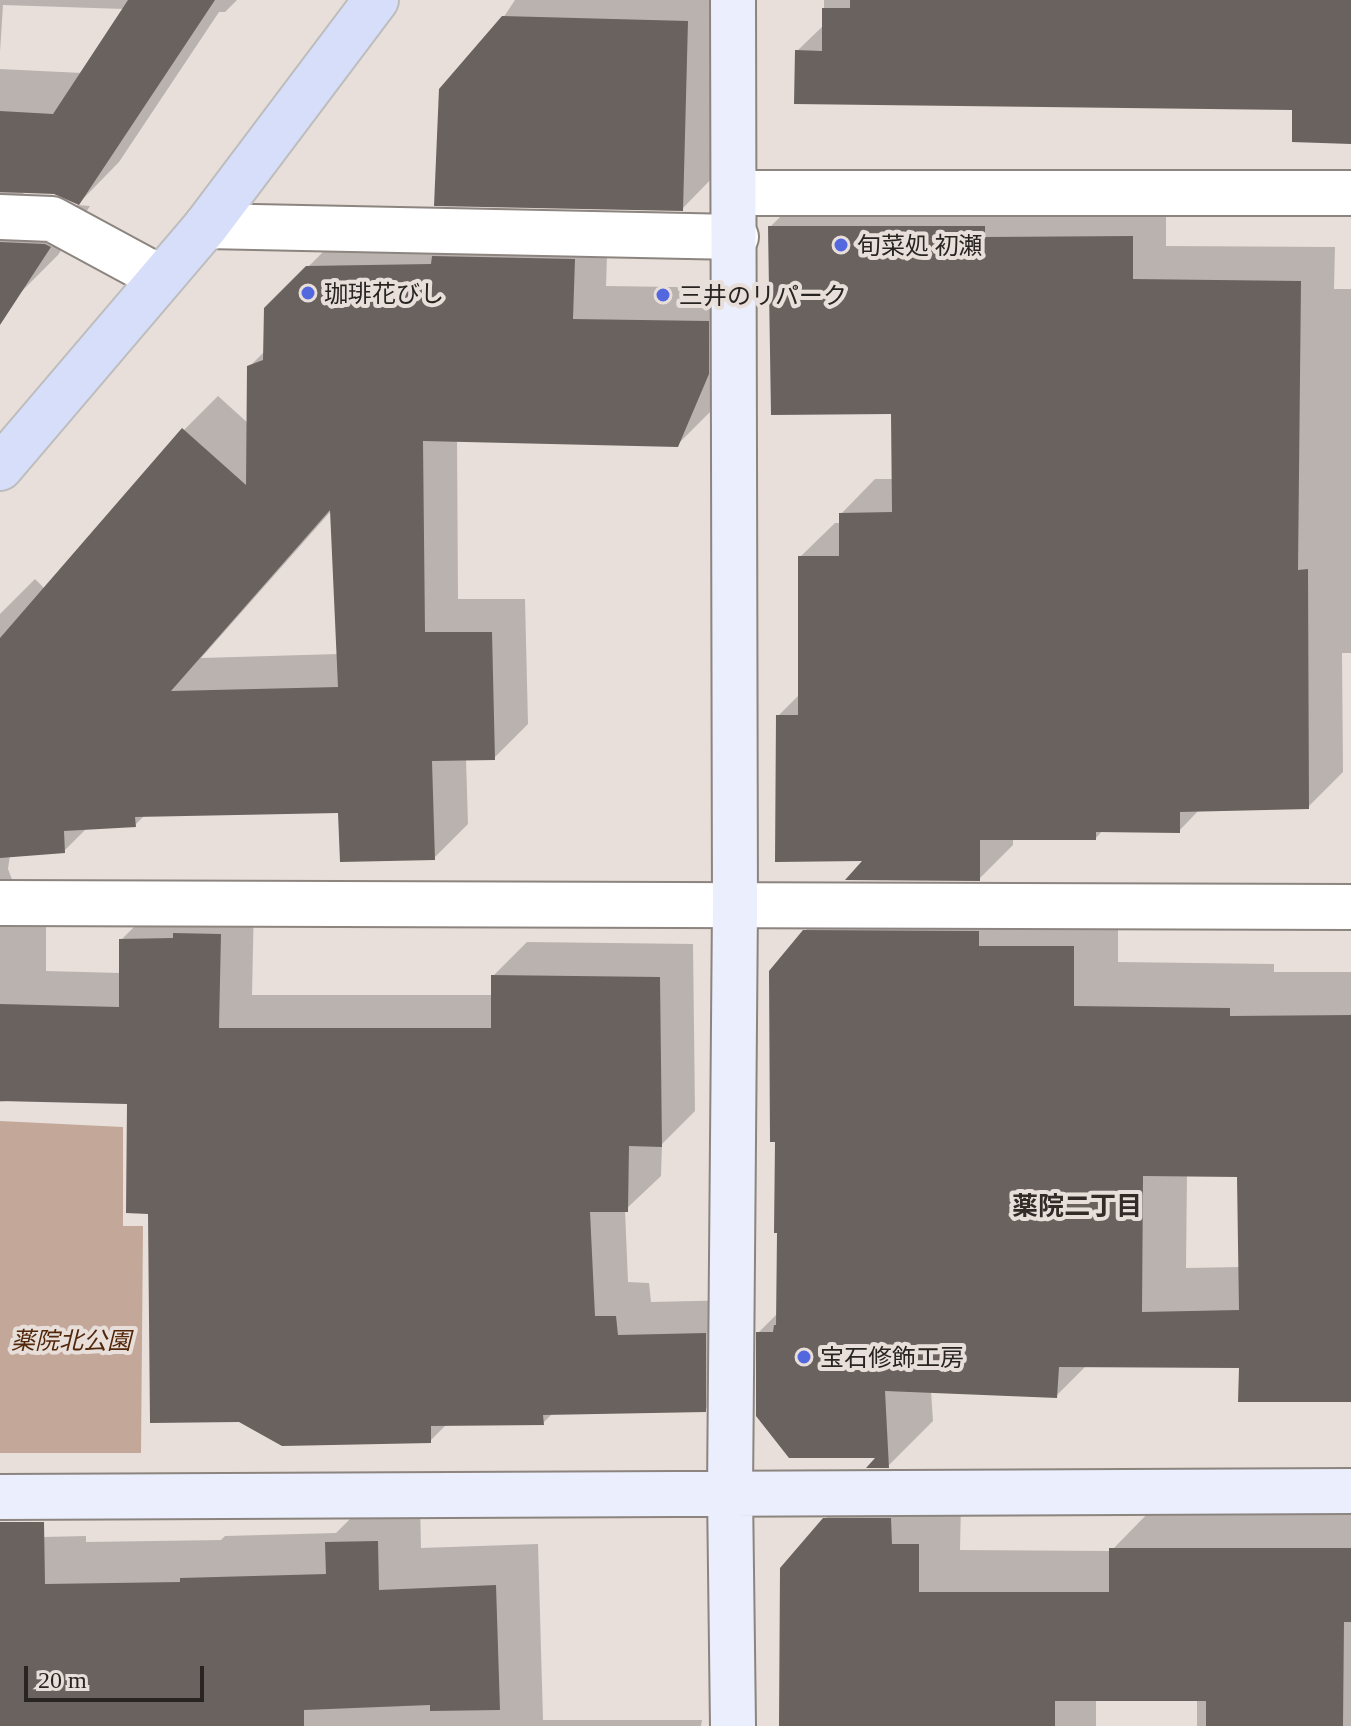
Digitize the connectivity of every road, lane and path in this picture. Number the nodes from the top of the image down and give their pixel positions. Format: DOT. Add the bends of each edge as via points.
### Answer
graph roads {
  1 [pos="376,0"];
  2 [pos="733,0"];
  3 [pos="734,193"];
  4 [pos="1351,193"];
  5 [pos="0,217"];
  6 [pos="206,226"];
  7 [pos="736,237"];
  8 [pos="161,278"];
  9 [pos="0,468"];
  10 [pos="0,903"];
  11 [pos="735,906"];
  12 [pos="1351,907"];
  13 [pos="1351,1491"];
  14 [pos="730,1492"];
  15 [pos="0,1497"];
  16 [pos="733,1726"];
  1 -- 6 [label="main road"];
  2 -- 3 [label="street"];
  3 -- 4 [label="street"];
  3 -- 7 [label="street"];
  5 -- 8 [label="street" via="52,219"];
  6 -- 7 [label="street"];
  6 -- 8 [label="main road"];
  7 -- 11 [label="street"];
  8 -- 9 [label="main road"];
  10 -- 11 [label="street"];
  11 -- 12 [label="street"];
  11 -- 14 [label="street"];
  13 -- 14 [label="street"];
  14 -- 15 [label="street"];
  14 -- 16 [label="street"];
}
